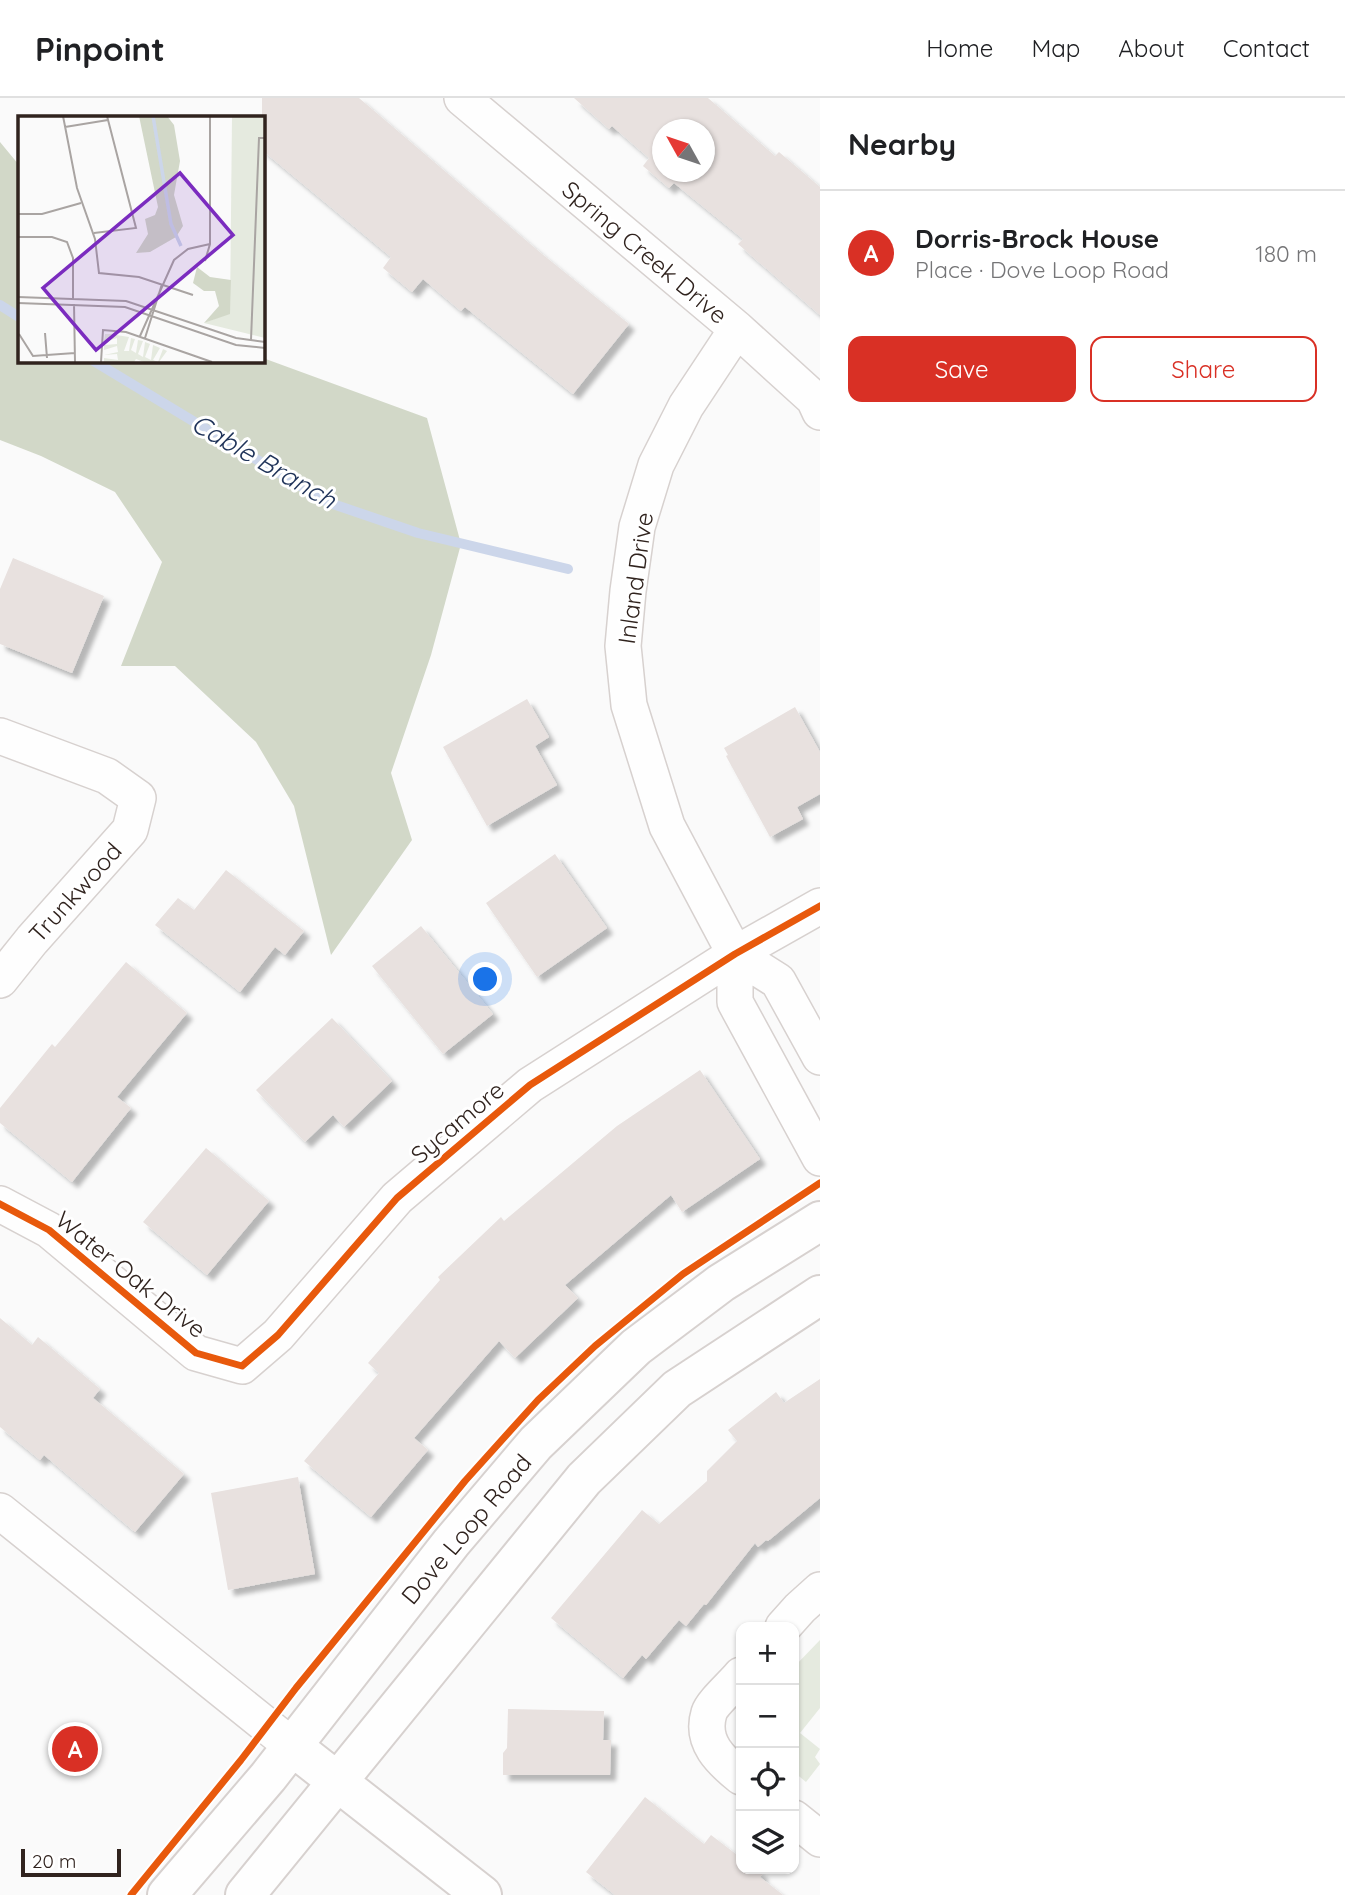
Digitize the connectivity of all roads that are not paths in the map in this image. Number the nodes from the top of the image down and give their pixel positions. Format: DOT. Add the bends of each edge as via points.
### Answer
graph roads {
  1 [pos="462,98"];
  2 [pos="737,329"];
  3 [pos="820,412"];
  4 [pos="0,737"];
  5 [pos="820,905"];
  6 [pos="735,954"];
  7 [pos="0,981"];
  8 [pos="820,1057"];
  9 [pos="820,1158"];
  10 [pos="0,1204"];
  11 [pos="820,1221"];
  12 [pos="820,1295"];
  13 [pos="242,1366"];
  14 [pos="0,1511"];
  15 [pos="820,1590"];
  16 [pos="787,1622"];
  17 [pos="736,1681"];
  18 [pos="292,1746"];
  19 [pos="736,1773"];
  20 [pos="337,1780"];
  21 [pos="799,1822"];
  22 [pos="820,1839"];
  23 [pos="167,1895"];
  24 [pos="245,1895"];
  25 [pos="482,1895"];
  1 -- 2 [label="street, Spring Creek Drive"];
  2 -- 3 [label="street, Spring Creek Drive" via="814,400"];
  2 -- 6 [label="street, Inland Drive" via="686,406 656,465 637,527 623,646 629,705 667,826"];
  4 -- 7 [label="street, Trunkwood" via="107,776 138,798 130,831"];
  5 -- 6 [label="street, Sycamore"];
  6 -- 8 [label="street, Inland Drive" via="778,981"];
  6 -- 9 [label="street, Inland Drive" via="735,1002"];
  6 -- 13 [label="street, Sycamore" via="530,1085 397,1198 278,1335"];
  10 -- 13 [label="street, Water Oak Drive" via="49,1230 196,1353"];
  11 -- 18 [label="main road, Dove Loop Road" via="722,1283 636,1347 536,1443"];
  12 -- 20 [label="main road" via="677,1389 584,1479"];
  14 -- 18 [label="street"];
  15 -- 16 [label="street"];
  17 -- 19 [label="street" via="709,1712 708,1740 722,1762"];
  18 -- 20 [label="main road"];
  18 -- 23 [label="main road, Dove Loop Road"];
  20 -- 24 [label="main road"];
  20 -- 25 [label="main road"];
  21 -- 22 [label="street"];
}
